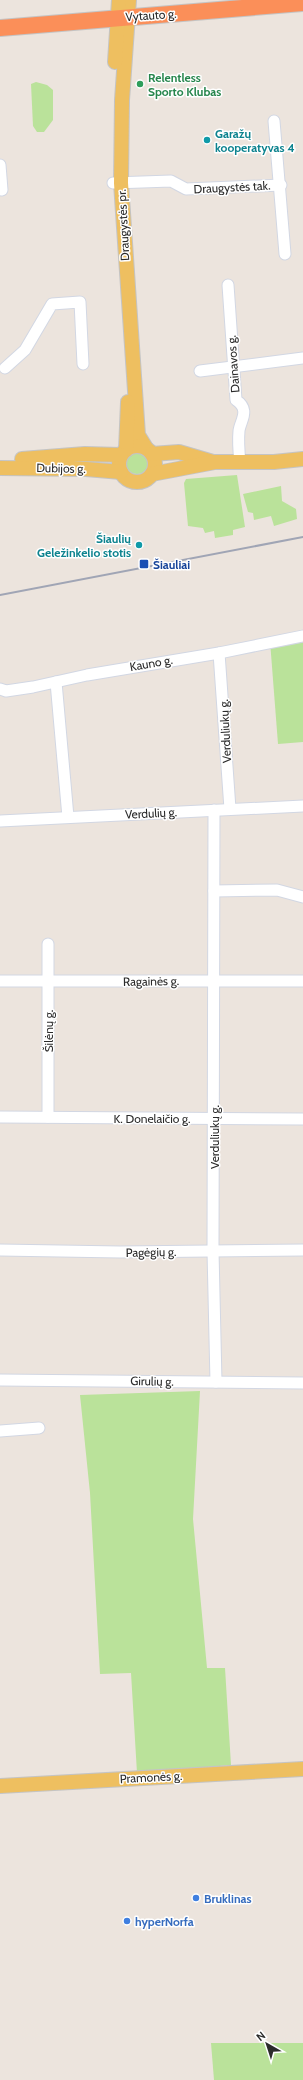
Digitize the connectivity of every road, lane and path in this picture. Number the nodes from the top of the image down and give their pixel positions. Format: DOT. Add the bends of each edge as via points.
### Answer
graph roads {
  1 [pos="119,0"];
  2 [pos="129,0"];
  3 [pos="303,3"];
  4 [pos="122,17"];
  5 [pos="0,28"];
  6 [pos="274,121"];
  7 [pos="0,165"];
  8 [pos="117,183"];
  9 [pos="280,185"];
  10 [pos="2,190"];
  11 [pos="285,254"];
  12 [pos="228,285"];
  13 [pos="303,358"];
  14 [pos="83,364"];
  15 [pos="233,367"];
  16 [pos="5,368"];
  17 [pos="200,371"];
  18 [pos="149,451"];
  19 [pos="123,452"];
  20 [pos="303,459"];
  21 [pos="0,460"];
  22 [pos="215,462"];
  23 [pos="240,463"];
  24 [pos="0,468"];
  25 [pos="121,472"];
  26 [pos="152,474"];
  27 [pos="303,636"];
  28 [pos="220,653"];
  29 [pos="56,682"];
  30 [pos="0,689"];
  31 [pos="303,806"];
  32 [pos="230,809"];
  33 [pos="214,810"];
  34 [pos="68,817"];
  35 [pos="0,821"];
  36 [pos="214,891"];
  37 [pos="303,897"];
  38 [pos="48,944"];
  39 [pos="0,981"];
  40 [pos="48,981"];
  41 [pos="214,981"];
  42 [pos="303,981"];
  43 [pos="0,1117"];
  44 [pos="48,1117"];
  45 [pos="214,1118"];
  46 [pos="303,1119"];
  47 [pos="0,1250"];
  48 [pos="303,1250"];
  49 [pos="213,1251"];
  50 [pos="0,1380"];
  51 [pos="216,1382"];
  52 [pos="303,1383"];
  53 [pos="39,1428"];
  54 [pos="0,1431"];
  55 [pos="303,1769"];
  56 [pos="0,1786"];
  1 -- 4 [label="main road, Draugystės pr."];
  2 -- 4 [label="main road, Draugystės pr."];
  3 -- 4 [label="highway, Vytauto g."];
  4 -- 5 [label="highway, Vytauto g."];
  4 -- 8 [label="main road, Draugystės pr." via="113,107"];
  6 -- 9 [label="street, Draugystės tak."];
  7 -- 10 [label="street"];
  8 -- 9 [label="street, Draugystės tak." via="171,181 186,189"];
  8 -- 18 [label="main road, Draugystės pr." via="138,435"];
  8 -- 19 [label="main road, Draugystės pr." via="128,401"];
  9 -- 11 [label="street, Draugystės tak."];
  12 -- 15 [label="street, Dainavos g."];
  13 -- 15 [label="street"];
  14 -- 16 [label="street" via="80,302 75,302 52,304 25,350"];
  15 -- 17 [label="street"];
  15 -- 23 [label="street, Dainavos g." via="236,400 242,407 244,418 239,432"];
  18 -- 19 [label="main road" via="136,446"];
  18 -- 22 [label="main road" via="179,452"];
  18 -- 26 [label="main road" via="155,466"];
  19 -- 21 [label="main road, Dubijos g."];
  19 -- 25 [label="main road" via="119,464"];
  20 -- 23 [label="main road"];
  22 -- 23 [label="main road"];
  22 -- 26 [label="main road"];
  24 -- 25 [label="main road, Dubijos g."];
  25 -- 26 [label="main road" via="126,478 134,481 146,479"];
  27 -- 28 [label="street, Kauno g."];
  28 -- 29 [label="street, Kauno g." via="100,672"];
  28 -- 32 [label="street, Verduliukų g."];
  29 -- 30 [label="street, Kauno g." via="6,691"];
  29 -- 34 [label="street"];
  31 -- 32 [label="street, Verdulių g."];
  32 -- 33 [label="street, Verdulių g."];
  33 -- 34 [label="street, Verdulių g."];
  33 -- 36 [label="street, Verduliukų g."];
  34 -- 35 [label="street, Verdulių g."];
  36 -- 37 [label="street" via="277,890"];
  36 -- 41 [label="street, Verduliukų g."];
  38 -- 40 [label="street, Šilėnų g."];
  39 -- 40 [label="street, Ragainės g."];
  40 -- 41 [label="street, Ragainės g."];
  40 -- 44 [label="street, Šilėnų g."];
  41 -- 42 [label="street, Ragainės g."];
  41 -- 45 [label="street, Verduliukų g."];
  43 -- 44 [label="street, K. Donelaičio g."];
  44 -- 45 [label="street, K. Donelaičio g."];
  45 -- 46 [label="street, K. Donelaičio g."];
  45 -- 49 [label="street, Verduliukų g."];
  47 -- 49 [label="street, Pagėgių g."];
  48 -- 49 [label="street, Pagėgių g."];
  49 -- 51 [label="street, Verduliukų g."];
  50 -- 51 [label="street, Girulių g."];
  51 -- 52 [label="street, Girulių g."];
  53 -- 54 [label="street"];
  55 -- 56 [label="main road, Pramonės g."];
}
